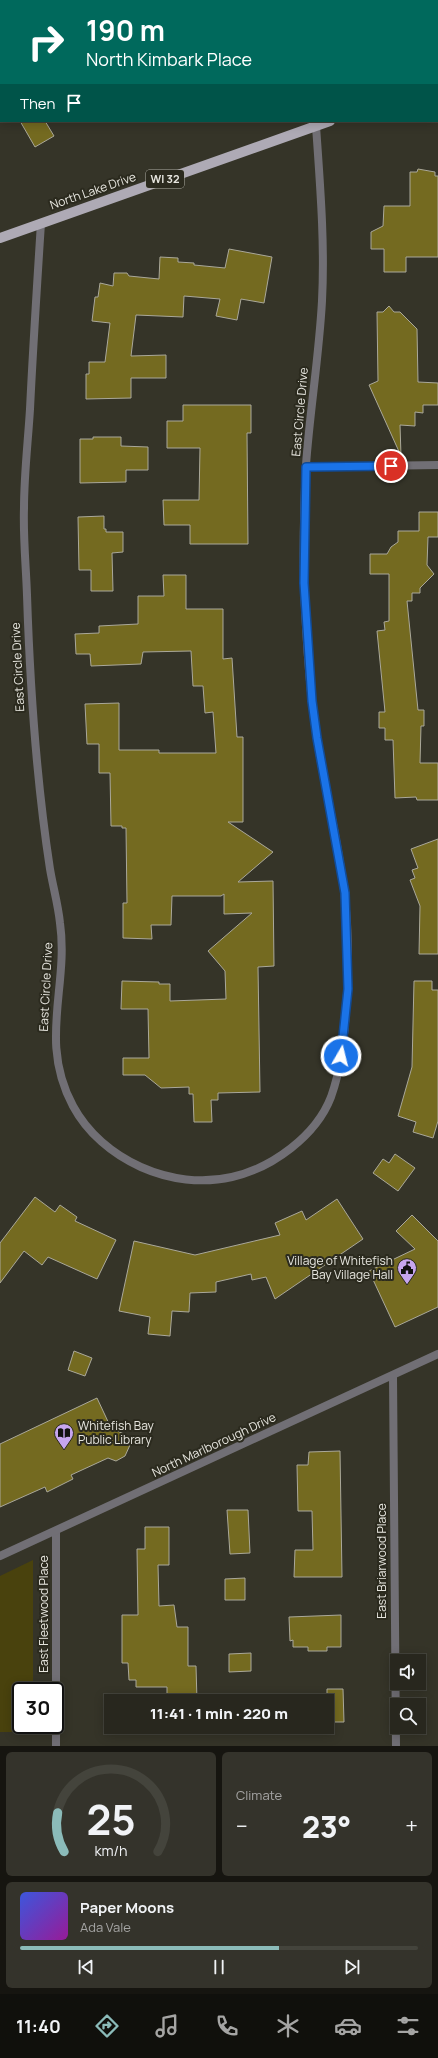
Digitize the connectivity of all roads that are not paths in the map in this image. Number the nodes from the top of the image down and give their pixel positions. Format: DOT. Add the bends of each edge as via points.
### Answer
graph roads {
  1 [pos="327,122"];
  2 [pos="316,126"];
  3 [pos="41,223"];
  4 [pos="0,238"];
  5 [pos="438,465"];
  6 [pos="306,467"];
  7 [pos="438,1354"];
  8 [pos="393,1376"];
  9 [pos="56,1531"];
  10 [pos="0,1556"];
  11 [pos="56,1746"];
  12 [pos="396,1746"];
  1 -- 2 [label="main road, North Lake Drive / WI 32"];
  2 -- 3 [label="main road, North Lake Drive / WI 32"];
  2 -- 6 [label="street, East Circle Drive" via="324,261 322,308"];
  3 -- 4 [label="main road, North Lake Drive / WI 32"];
  3 -- 6 [label="street, East Circle Drive" via="24,509 30,688 62,952 55,1043 60,1078 74,1109 110,1148 132,1164 182,1180 208,1181 230,1178 283,1154 309,1132 329,1103 340,1068 348,989 345,893 312,701 304,583"];
  5 -- 6 [label="street"];
  7 -- 8 [label="street, North Marlborough Drive"];
  8 -- 9 [label="street, North Marlborough Drive"];
  8 -- 12 [label="street, East Briarwood Place"];
  9 -- 10 [label="street, North Marlborough Drive"];
  9 -- 11 [label="street, East Fleetwood Place"];
}
